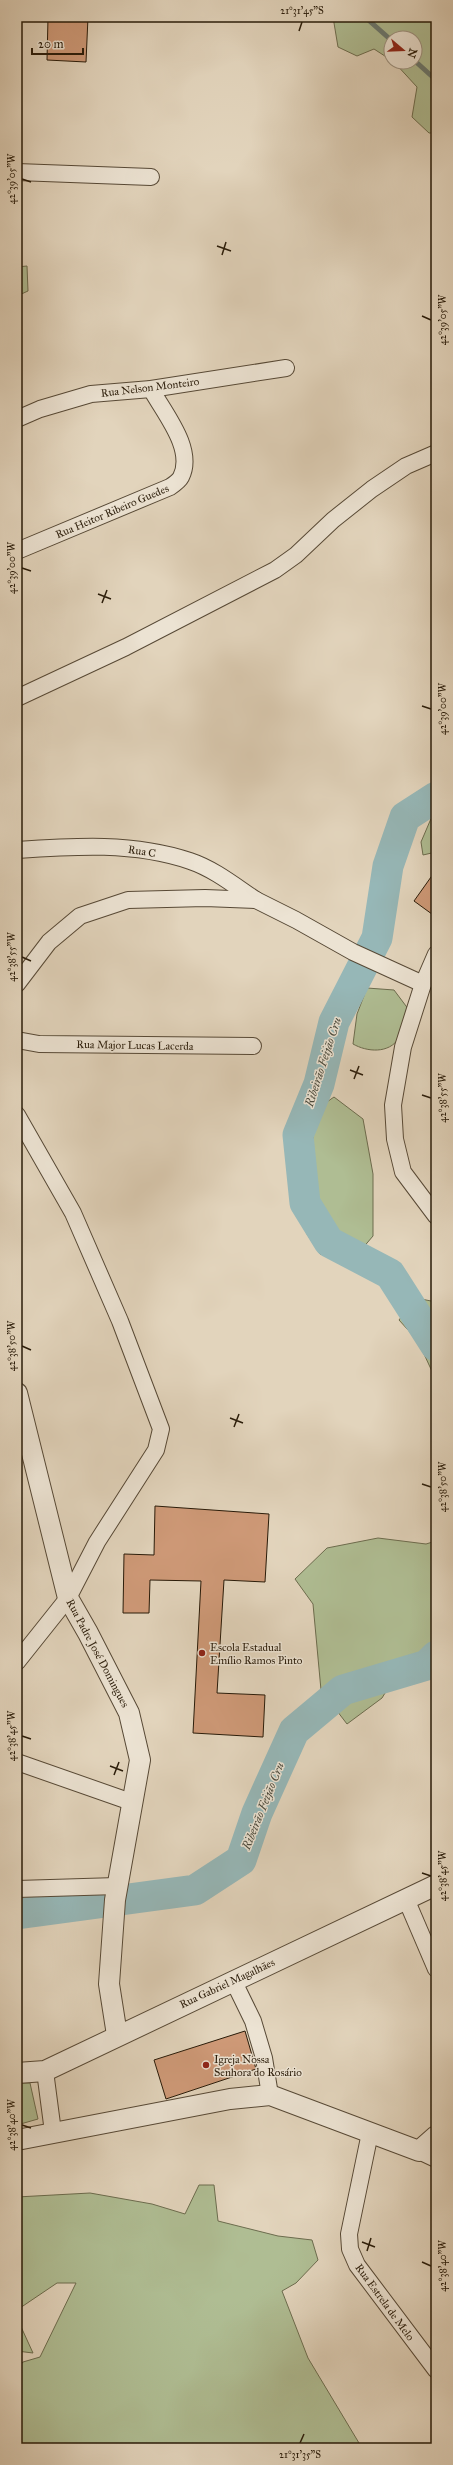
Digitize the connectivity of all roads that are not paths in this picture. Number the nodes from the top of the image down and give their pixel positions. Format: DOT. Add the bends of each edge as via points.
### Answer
graph roads {
  1 [pos="17,172"];
  2 [pos="150,178"];
  3 [pos="286,368"];
  4 [pos="151,389"];
  5 [pos="17,419"];
  6 [pos="436,453"];
  7 [pos="17,551"];
  8 [pos="17,698"];
  9 [pos="17,850"];
  10 [pos="256,900"];
  11 [pos="436,954"];
  12 [pos="17,984"];
  13 [pos="423,984"];
  14 [pos="17,1040"];
  15 [pos="253,1046"];
  16 [pos="17,1115"];
  17 [pos="436,1216"];
  18 [pos="17,1393"];
  19 [pos="68,1598"];
  20 [pos="17,1662"];
  21 [pos="17,1762"];
  22 [pos="134,1803"];
  23 [pos="436,1885"];
  24 [pos="17,1889"];
  25 [pos="116,1893"];
  26 [pos="406,1899"];
  27 [pos="436,1969"];
  28 [pos="233,1980"];
  29 [pos="117,2035"];
  30 [pos="45,2071"];
  31 [pos="17,2073"];
  32 [pos="270,2095"];
  33 [pos="53,2132"];
  34 [pos="370,2133"];
  35 [pos="436,2136"];
  36 [pos="17,2140"];
  37 [pos="427,2155"];
  38 [pos="436,2370"];
  1 -- 2 [label="street"];
  3 -- 4 [label="street, Rua Nelson Monteiro"];
  4 -- 5 [label="street, Rua Nelson Monteiro" via="91,394 40,409"];
  4 -- 7 [label="street, Rua Heitor Ribeiro Guedes" via="182,444 184,467 181,479 170,488"];
  6 -- 8 [label="street" via="406,466 372,490 275,570 126,647"];
  9 -- 10 [label="street, Rua C" via="77,846 142,850 191,861 223,877"];
  10 -- 12 [label="street" via="128,900 80,916 49,942"];
  10 -- 13 [label="street, Rua C" via="353,952"];
  11 -- 13 [label="street"];
  13 -- 17 [label="street" via="403,1047 393,1105 395,1139 403,1172"];
  14 -- 15 [label="street, Rua Major Lucas Lacerda" via="39,1044"];
  16 -- 19 [label="street" via="73,1213 120,1321 161,1429 156,1450 97,1542"];
  18 -- 19 [label="street, Rua Padre José Domingues"];
  19 -- 20 [label="street"];
  19 -- 22 [label="street, Rua Padre José Domingues" via="129,1713 140,1760"];
  21 -- 22 [label="street"];
  22 -- 25 [label="street, Rua Padre José Domingues"];
  23 -- 26 [label="street, Rua Gabriel Magalhães"];
  24 -- 25 [label="street"];
  25 -- 29 [label="street, Rua Padre José Domingues" via="109,1984"];
  26 -- 27 [label="street"];
  26 -- 28 [label="street, Rua Gabriel Magalhães"];
  28 -- 29 [label="street, Rua Gabriel Magalhães"];
  28 -- 32 [label="street" via="253,2021 264,2058"];
  29 -- 30 [label="street, Rua Gabriel Magalhães"];
  30 -- 31 [label="street, Rua Gabriel Magalhães"];
  30 -- 33 [label="street"];
  32 -- 33 [label="street" via="230,2099"];
  32 -- 34 [label="street"];
  33 -- 36 [label="street"];
  34 -- 37 [label="street"];
  34 -- 38 [label="street, Rua Estrela de Melo" via="349,2234 350,2249 357,2265"];
  35 -- 37 [label="street"];
}
